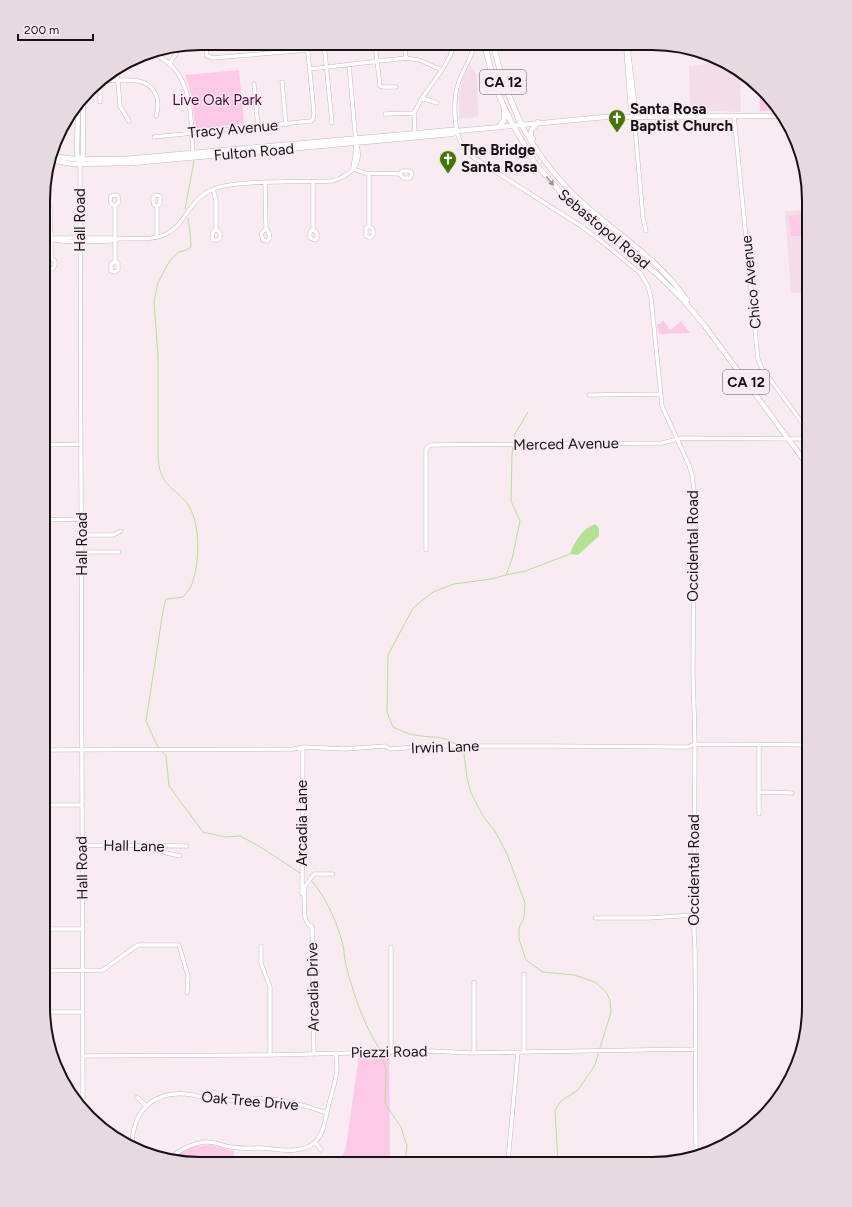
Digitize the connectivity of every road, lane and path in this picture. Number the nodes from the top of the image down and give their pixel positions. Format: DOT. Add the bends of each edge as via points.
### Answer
graph roads {
  1 [pos="207,50"];
  2 [pos="308,50"];
  3 [pos="324,50"];
  4 [pos="376,50"];
  5 [pos="405,50"];
  6 [pos="452,50"];
  7 [pos="473,50"];
  8 [pos="486,50"];
  9 [pos="495,50"];
  10 [pos="628,50"];
  11 [pos="176,52"];
  12 [pos="159,56"];
  13 [pos="406,58"];
  14 [pos="377,60"];
  15 [pos="169,64"];
  16 [pos="349,65"];
  17 [pos="325,67"];
  18 [pos="310,69"];
  19 [pos="442,70"];
  20 [pos="117,75"];
  21 [pos="110,81"];
  22 [pos="117,81"];
  23 [pos="282,82"];
  24 [pos="254,84"];
  25 [pos="396,87"];
  26 [pos="100,88"];
  27 [pos="422,98"];
  28 [pos="100,102"];
  29 [pos="437,104"];
  30 [pos="503,104"];
  31 [pos="78,112"];
  32 [pos="414,113"];
  33 [pos="385,114"];
  34 [pos="156,116"];
  35 [pos="634,116"];
  36 [pos="734,116"];
  37 [pos="776,116"];
  38 [pos="129,121"];
  39 [pos="538,122"];
  40 [pos="332,123"];
  41 [pos="286,124"];
  42 [pos="521,124"];
  43 [pos="512,125"];
  44 [pos="258,127"];
  45 [pos="498,127"];
  46 [pos="457,131"];
  47 [pos="191,133"];
  48 [pos="415,133"];
  49 [pos="154,137"];
  50 [pos="356,141"];
  51 [pos="194,155"];
  52 [pos="56,157"];
  53 [pos="55,161"];
  54 [pos="80,161"];
  55 [pos="546,164"];
  56 [pos="353,169"];
  57 [pos="369,174"];
  58 [pos="400,174"];
  59 [pos="265,182"];
  60 [pos="313,182"];
  61 [pos="213,189"];
  62 [pos="115,206"];
  63 [pos="157,206"];
  64 [pos="50,207"];
  65 [pos="369,226"];
  66 [pos="266,228"];
  67 [pos="216,229"];
  68 [pos="313,229"];
  69 [pos="646,231"];
  70 [pos="157,237"];
  71 [pos="80,239"];
  72 [pos="115,239"];
  73 [pos="51,240"];
  74 [pos="51,259"];
  75 [pos="115,261"];
  76 [pos="705,326"];
  77 [pos="660,394"];
  78 [pos="589,395"];
  79 [pos="802,422"];
  80 [pos="677,439"];
  81 [pos="788,439"];
  82 [pos="802,439"];
  83 [pos="81,444"];
  84 [pos="50,445"];
  85 [pos="802,458"];
  86 [pos="82,519"];
  87 [pos="50,520"];
  88 [pos="121,531"];
  89 [pos="82,535"];
  90 [pos="426,550"];
  91 [pos="82,552"];
  92 [pos="119,552"];
  93 [pos="695,744"];
  94 [pos="759,744"];
  95 [pos="802,745"];
  96 [pos="303,747"];
  97 [pos="50,750"];
  98 [pos="82,750"];
  99 [pos="759,792"];
  100 [pos="792,792"];
  101 [pos="50,805"];
  102 [pos="81,805"];
  103 [pos="759,814"];
  104 [pos="82,845"];
  105 [pos="152,846"];
  106 [pos="187,846"];
  107 [pos="180,856"];
  108 [pos="334,874"];
  109 [pos="302,899"];
  110 [pos="694,915"];
  111 [pos="594,918"];
  112 [pos="50,929"];
  113 [pos="83,929"];
  114 [pos="260,946"];
  115 [pos="391,947"];
  116 [pos="50,971"];
  117 [pos="83,971"];
  118 [pos="524,974"];
  119 [pos="474,982"];
  120 [pos="187,993"];
  121 [pos="50,1012"];
  122 [pos="82,1012"];
  123 [pos="696,1049"];
  124 [pos="391,1052"];
  125 [pos="474,1052"];
  126 [pos="518,1052"];
  127 [pos="524,1052"];
  128 [pos="336,1053"];
  129 [pos="314,1054"];
  130 [pos="270,1055"];
  131 [pos="82,1056"];
  132 [pos="137,1097"];
  133 [pos="83,1100"];
  134 [pos="146,1106"];
  135 [pos="327,1113"];
  136 [pos="132,1140"];
  137 [pos="315,1142"];
  138 [pos="321,1150"];
  139 [pos="696,1150"];
  140 [pos="174,1155"];
  141 [pos="508,1157"];
  1 -- 2 [label="street" via="208,56 213,58"];
  2 -- 18 [label="street"];
  3 -- 17 [label="street"];
  4 -- 14 [label="street"];
  5 -- 13 [label="street"];
  6 -- 19 [label="street"];
  7 -- 46 [label="street, Occidental Road" via="456,95"];
  8 -- 30 [label="highway, CA 12"];
  9 -- 42 [label="highway, CA 12" via="503,82"];
  10 -- 35 [label="main road, Sebastopol Road"];
  11 -- 15 [label="street"];
  12 -- 15 [label="street"];
  13 -- 14 [label="street"];
  13 -- 19 [label="street" via="419,60"];
  14 -- 16 [label="street"];
  14 -- 25 [label="street" via="380,86"];
  15 -- 47 [label="street" via="179,73 186,88"];
  16 -- 17 [label="street"];
  16 -- 50 [label="street"];
  17 -- 18 [label="street"];
  17 -- 40 [label="street"];
  18 -- 41 [label="street, Tracy Avenue" via="314,113 312,120"];
  19 -- 27 [label="street"];
  20 -- 22 [label="street"];
  21 -- 22 [label="street"];
  22 -- 34 [label="street" via="138,81 149,86 158,100"];
  22 -- 38 [label="street" via="120,106"];
  23 -- 41 [label="street"];
  24 -- 44 [label="street"];
  26 -- 28 [label="street"];
  27 -- 29 [label="street"];
  27 -- 32 [label="street"];
  30 -- 43 [label="highway, CA 12"];
  30 -- 45 [label="highway" via="504,118"];
  31 -- 54 [label="main road" via="83,154"];
  32 -- 33 [label="street"];
  32 -- 48 [label="street"];
  35 -- 36 [label="main road, Fulton Road"];
  35 -- 39 [label="main road, Fulton Road"];
  35 -- 69 [label="street, Sebastopol Road"];
  36 -- 37 [label="main road, Fulton Road"];
  36 -- 79 [label="street, Chico Avenue" via="758,358 762,368"];
  39 -- 42 [label="main road, Fulton Road"];
  39 -- 55 [label="main road" via="532,129 531,136"];
  41 -- 44 [label="street, Tracy Avenue"];
  42 -- 43 [label="main road, Fulton Road"];
  42 -- 55 [label="main road, Sebastopol Road / CA 12"];
  43 -- 45 [label="main road, Fulton Road"];
  43 -- 76 [label="main road, Sebastopol Road / CA 12, one-way" via="535,163 562,194 592,222 663,279"];
  44 -- 47 [label="street, Tracy Avenue"];
  45 -- 46 [label="main road, Fulton Road"];
  46 -- 48 [label="main road, Fulton Road"];
  46 -- 50 [label="main road, Fulton Road" via="452,134"];
  46 -- 77 [label="street, Occidental Road" via="462,146 470,155 590,233 642,276 651,298"];
  47 -- 49 [label="street, Tracy Avenue"];
  47 -- 51 [label="street"];
  48 -- 50 [label="main road, Fulton Road"];
  50 -- 51 [label="main road, Fulton Road"];
  50 -- 56 [label="street" via="357,163"];
  51 -- 54 [label="main road, Fulton Road"];
  52 -- 54 [label="main road, Fulton Road"];
  53 -- 54 [label="main road, Fulton Road" via="65,163"];
  54 -- 71 [label="street, Hall Road"];
  55 -- 76 [label="main road, Sebastopol Road / CA 12" via="585,206 663,270"];
  56 -- 57 [label="street"];
  56 -- 60 [label="street" via="342,178"];
  57 -- 58 [label="street"];
  57 -- 65 [label="street"];
  59 -- 60 [label="street"];
  59 -- 61 [label="street" via="228,184"];
  59 -- 66 [label="street"];
  60 -- 68 [label="street"];
  61 -- 67 [label="street" via="216,200"];
  61 -- 70 [label="street" via="196,200 167,234"];
  62 -- 72 [label="street"];
  63 -- 70 [label="street"];
  64 -- 73 [label="street"];
  70 -- 72 [label="street"];
  71 -- 72 [label="street"];
  71 -- 73 [label="street"];
  71 -- 83 [label="street, Hall Road"];
  72 -- 75 [label="street"];
  73 -- 74 [label="street"];
  76 -- 81 [label="main road, Sebastopol Road / CA 12"];
  77 -- 78 [label="street"];
  77 -- 80 [label="street, Occidental Road"];
  80 -- 81 [label="street, Merced Avenue"];
  80 -- 90 [label="street, Merced Avenue" via="662,443 430,445 426,449"];
  80 -- 93 [label="street, Occidental Road" via="689,465 694,486"];
  81 -- 82 [label="street, Merced Avenue"];
  81 -- 85 [label="main road, Sebastopol Road / CA 12"];
  83 -- 84 [label="street"];
  83 -- 86 [label="street, Hall Road"];
  86 -- 87 [label="street"];
  86 -- 89 [label="street, Hall Road"];
  88 -- 89 [label="street" via="113,535"];
  89 -- 91 [label="street, Hall Road"];
  91 -- 92 [label="street"];
  91 -- 98 [label="street, Hall Road"];
  93 -- 94 [label="street, Irwin Lane"];
  93 -- 96 [label="street, Irwin Lane" via="688,747"];
  93 -- 110 [label="street, Occidental Road"];
  94 -- 95 [label="street, Irwin Lane"];
  94 -- 99 [label="street"];
  96 -- 98 [label="street, Irwin Lane"];
  96 -- 109 [label="street, Arcadia Lane"];
  97 -- 98 [label="street, Irwin Lane"];
  98 -- 102 [label="street, Hall Road"];
  99 -- 100 [label="street"];
  99 -- 103 [label="street"];
  101 -- 102 [label="street"];
  102 -- 104 [label="street, Hall Road"];
  104 -- 105 [label="street, Hall Lane"];
  104 -- 113 [label="street, Hall Road"];
  105 -- 106 [label="street, Hall Lane"];
  105 -- 107 [label="street"];
  108 -- 129 [label="street, Arcadia Drive" via="314,874 305,886 305,918 312,927"];
  110 -- 111 [label="street"];
  110 -- 123 [label="street, Occidental Road"];
  112 -- 113 [label="street"];
  113 -- 117 [label="street, Hall Road"];
  114 -- 130 [label="street" via="261,963 270,987"];
  115 -- 124 [label="street"];
  116 -- 117 [label="street"];
  117 -- 120 [label="street" via="103,970 138,945 180,945 188,976"];
  117 -- 122 [label="street, Hall Road"];
  118 -- 127 [label="street"];
  119 -- 125 [label="street"];
  121 -- 122 [label="street"];
  122 -- 131 [label="street, Hall Road"];
  123 -- 127 [label="street, Piezzi Road"];
  123 -- 139 [label="street, Occidental Road"];
  124 -- 125 [label="street, Piezzi Road"];
  124 -- 128 [label="street, Piezzi Road"];
  125 -- 126 [label="street, Piezzi Road"];
  126 -- 127 [label="street, Piezzi Road"];
  126 -- 141 [label="street"];
  128 -- 129 [label="street, Piezzi Road"];
  128 -- 135 [label="street" via="337,1068"];
  129 -- 130 [label="street, Piezzi Road"];
  130 -- 131 [label="street, Piezzi Road"];
  131 -- 133 [label="street, Hall Road"];
  132 -- 134 [label="street"];
  134 -- 135 [label="street, Oak Tree Drive" via="157,1098 187,1094 216,1101 283,1100"];
  134 -- 136 [label="street, Oak Tree Drive" via="132,1131"];
  135 -- 137 [label="street" via="322,1132"];
  137 -- 138 [label="street"];
  137 -- 140 [label="street" via="286,1151 229,1147 206,1142 191,1145"];
}
